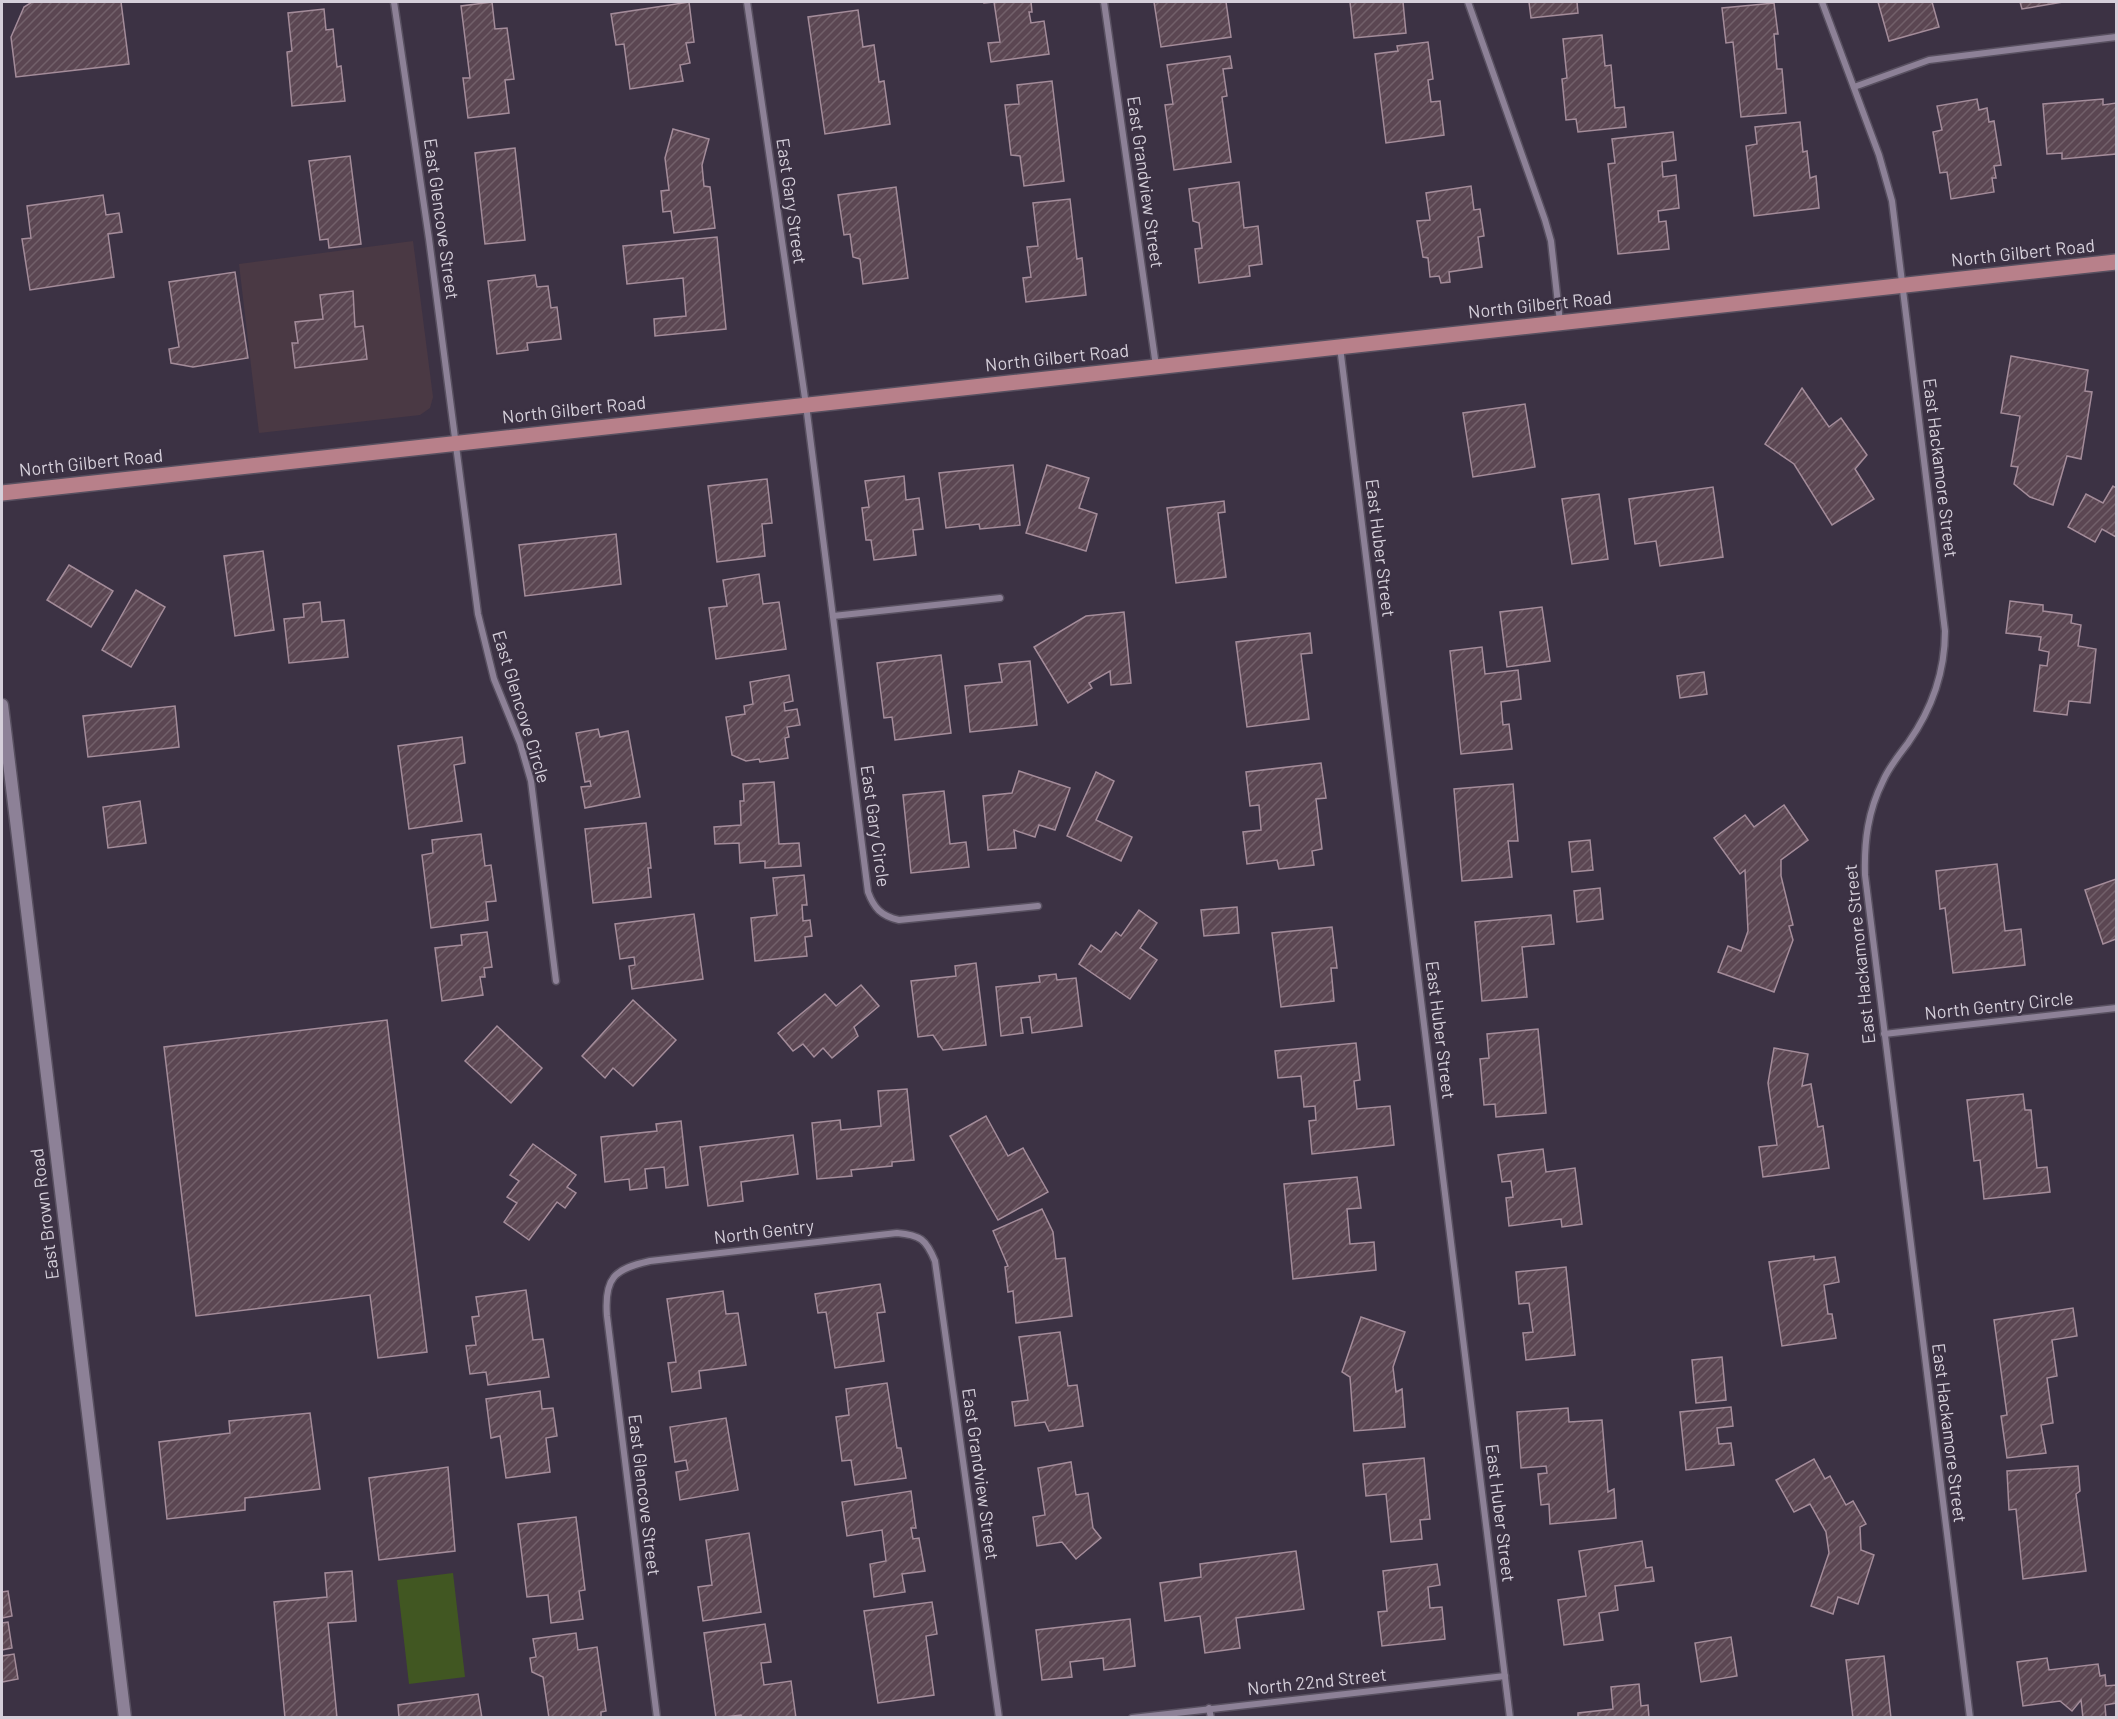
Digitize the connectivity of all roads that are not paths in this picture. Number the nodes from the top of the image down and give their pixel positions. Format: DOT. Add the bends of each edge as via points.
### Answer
graph roads {
  1 [pos="394,2"];
  2 [pos="747,2"];
  3 [pos="1104,2"];
  4 [pos="1468,2"];
  5 [pos="1822,2"];
  6 [pos="2116,37"];
  7 [pos="1854,87"];
  8 [pos="2116,262"];
  9 [pos="1903,285"];
  10 [pos="1560,323"];
  11 [pos="1340,347"];
  12 [pos="1156,368"];
  13 [pos="806,405"];
  14 [pos="456,442"];
  15 [pos="2,493"];
  16 [pos="1000,598"];
  17 [pos="833,616"];
  18 [pos="2,705"];
  19 [pos="1038,906"];
  20 [pos="556,981"];
  21 [pos="2116,1008"];
  22 [pos="1884,1034"];
  23 [pos="922,1239"];
  24 [pos="613,1277"];
  25 [pos="1505,1676"];
  26 [pos="1209,1708"];
  27 [pos="125,1718"];
  28 [pos="657,1718"];
  29 [pos="999,1718"];
  30 [pos="1132,1718"];
  31 [pos="1211,1718"];
  32 [pos="1510,1718"];
  33 [pos="1970,1718"];
  1 -- 14 [label="street, East Glencove Street"];
  2 -- 13 [label="street, East Gary Street"];
  3 -- 12 [label="street, East Grandview Street"];
  4 -- 10 [label="street" via="1545,220"];
  5 -- 7 [label="street, East Hackamore Street"];
  6 -- 7 [label="street" via="1929,60"];
  7 -- 9 [label="street, East Hackamore Street" via="1886,176"];
  8 -- 9 [label="main road, North Gilbert Road"];
  9 -- 10 [label="main road, North Gilbert Road"];
  9 -- 22 [label="street, East Hackamore Street" via="1946,631 1941,676 1933,700 1883,780 1867,826 1865,875"];
  10 -- 11 [label="main road, North Gilbert Road"];
  11 -- 12 [label="main road, North Gilbert Road"];
  11 -- 25 [label="street, East Huber Street"];
  12 -- 13 [label="main road, North Gilbert Road"];
  13 -- 14 [label="main road, North Gilbert Road"];
  13 -- 17 [label="street, East Gary Circle"];
  14 -- 15 [label="main road, North Gilbert Road"];
  14 -- 20 [label="street, East Glencove Circle" via="482,635 531,781"];
  16 -- 17 [label="street"];
  17 -- 19 [label="street, East Gary Circle" via="865,881 879,912 899,920"];
  18 -- 27 [label="main road, East Brown Road"];
  21 -- 22 [label="street, North Gentry Circle"];
  22 -- 33 [label="street, East Hackamore Street"];
  23 -- 24 [label="street, North Gentry" via="891,1233 650,1261 623,1269"];
  23 -- 29 [label="street, East Grandview Street" via="930,1248 938,1275"];
  24 -- 28 [label="street, East Glencove Street" via="607,1288 606,1309"];
  25 -- 26 [label="street, North 22nd Street"];
  25 -- 32 [label="street, East Huber Street"];
  26 -- 30 [label="street, North 22nd Street"];
  26 -- 31 [label="street"];
}
